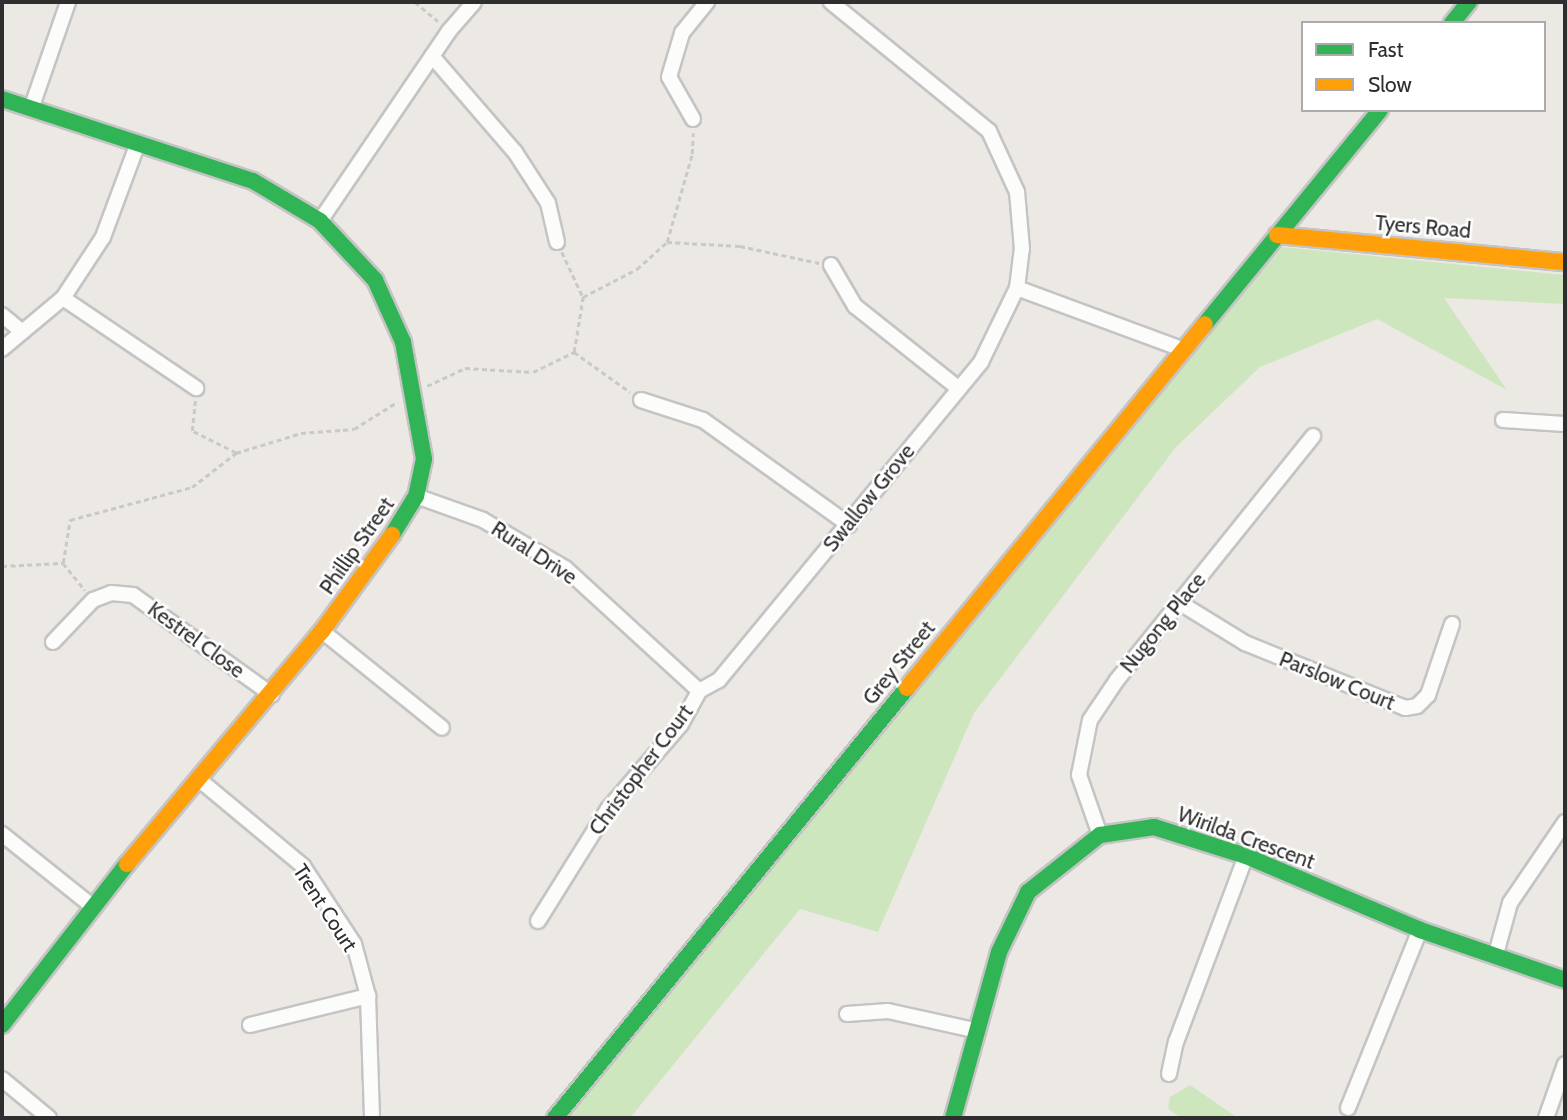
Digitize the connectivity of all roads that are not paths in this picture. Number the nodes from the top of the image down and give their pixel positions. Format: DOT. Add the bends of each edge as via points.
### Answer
graph roads {
  1 [pos="68,2"];
  2 [pos="474,2"];
  3 [pos="707,2"];
  4 [pos="831,2"];
  5 [pos="1469,2"];
  6 [pos="1454,21"];
  7 [pos="432,56"];
  8 [pos="2,99"];
  9 [pos="31,109"];
  10 [pos="1378,112"];
  11 [pos="693,119"];
  12 [pos="138,143"];
  13 [pos="320,221"];
  14 [pos="1277,235"];
  15 [pos="557,242"];
  16 [pos="1565,262"];
  17 [pos="831,265"];
  18 [pos="1017,288"];
  19 [pos="63,298"];
  20 [pos="2,315"];
  21 [pos="22,332"];
  22 [pos="2,349"];
  23 [pos="1182,349"];
  24 [pos="196,388"];
  25 [pos="958,388"];
  26 [pos="641,400"];
  27 [pos="1503,420"];
  28 [pos="1565,424"];
  29 [pos="1313,436"];
  30 [pos="416,496"];
  31 [pos="849,525"];
  32 [pos="1180,603"];
  33 [pos="1452,624"];
  34 [pos="322,631"];
  35 [pos="53,642"];
  36 [pos="699,691"];
  37 [pos="272,695"];
  38 [pos="442,728"];
  39 [pos="201,781"];
  40 [pos="1565,822"];
  41 [pos="2,834"];
  42 [pos="1100,835"];
  43 [pos="1246,856"];
  44 [pos="92,906"];
  45 [pos="538,921"];
  46 [pos="1420,930"];
  47 [pos="1496,954"];
  48 [pos="1565,980"];
  49 [pos="368,996"];
  50 [pos="847,1014"];
  51 [pos="2,1025"];
  52 [pos="250,1025"];
  53 [pos="978,1031"];
  54 [pos="1565,1064"];
  55 [pos="1169,1074"];
  56 [pos="2,1079"];
  57 [pos="1348,1108"];
  58 [pos="49,1118"];
  59 [pos="372,1118"];
  60 [pos="555,1118"];
  61 [pos="953,1118"];
  62 [pos="1546,1118"];
  1 -- 9 [label="street"];
  2 -- 7 [label="street"];
  3 -- 11 [label="street" via="682,33 669,77"];
  4 -- 18 [label="street, Swallow Grove" via="989,131 1017,192 1023,249"];
  5 -- 6 [label="street"];
  7 -- 13 [label="street"];
  7 -- 15 [label="street" via="515,152 548,203"];
  8 -- 9 [label="street, Phillip Street"];
  9 -- 12 [label="street, Phillip Street"];
  10 -- 14 [label="street, Grey Street"];
  12 -- 13 [label="street, Phillip Street" via="253,181"];
  12 -- 19 [label="street" via="103,237"];
  13 -- 30 [label="street, Phillip Street" via="375,281 403,342 424,459"];
  14 -- 16 [label="street, Tyers Road"];
  14 -- 23 [label="street, Grey Street"];
  17 -- 25 [label="street" via="855,306"];
  18 -- 23 [label="street"];
  18 -- 25 [label="street, Swallow Grove" via="981,362"];
  19 -- 21 [label="street"];
  19 -- 24 [label="street"];
  20 -- 21 [label="street"];
  21 -- 22 [label="street"];
  23 -- 60 [label="street, Grey Street"];
  25 -- 31 [label="street, Swallow Grove"];
  26 -- 31 [label="street" via="703,420"];
  27 -- 28 [label="street"];
  29 -- 32 [label="street, Nugong Place"];
  30 -- 34 [label="street, Phillip Street" via="403,522"];
  30 -- 36 [label="street, Rural Drive" via="483,520 565,568"];
  31 -- 36 [label="street, Swallow Grove" via="719,680"];
  32 -- 33 [label="street, Parslow Court" via="1245,643 1405,708 1418,706 1428,695"];
  32 -- 42 [label="street, Nugong Place" via="1090,720 1079,775"];
  34 -- 37 [label="street, Phillip Street"];
  34 -- 38 [label="street"];
  35 -- 37 [label="street, Kestrel Close" via="93,600 111,593 133,595"];
  36 -- 45 [label="street, Christopher Court" via="681,724 608,809"];
  37 -- 39 [label="street, Phillip Street"];
  39 -- 44 [label="street, Phillip Street"];
  39 -- 49 [label="street, Trent Court" via="303,866 354,944"];
  40 -- 47 [label="street" via="1510,903"];
  41 -- 44 [label="street"];
  42 -- 43 [label="street, Wirilda Crescent" via="1154,827"];
  42 -- 53 [label="street, Wirilda Crescent" via="1028,892 999,952"];
  43 -- 46 [label="street, Wirilda Crescent"];
  43 -- 55 [label="street" via="1176,1042"];
  44 -- 51 [label="street, Phillip Street"];
  46 -- 47 [label="street, Wirilda Crescent"];
  46 -- 57 [label="street"];
  47 -- 48 [label="street, Wirilda Crescent"];
  49 -- 52 [label="street"];
  49 -- 59 [label="street, Trent Court"];
  50 -- 53 [label="street" via="888,1011"];
  53 -- 61 [label="street, Wirilda Crescent"];
  54 -- 62 [label="street"];
  56 -- 58 [label="street"];
}
